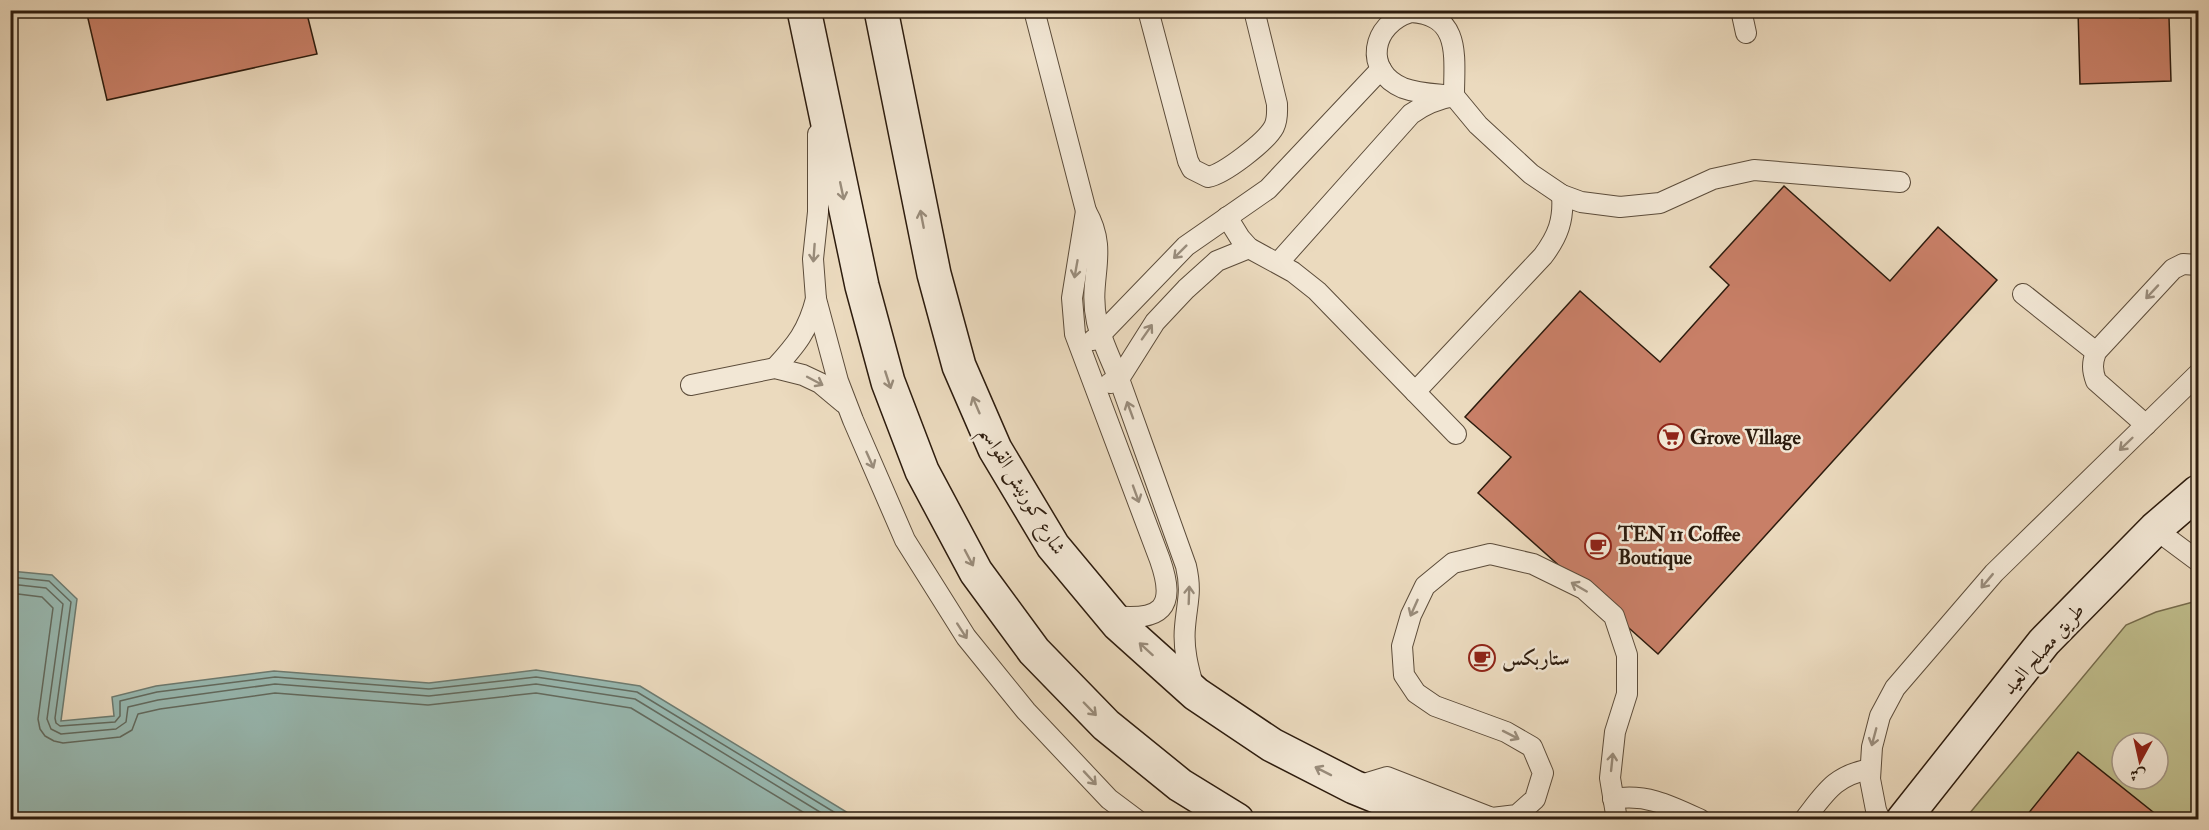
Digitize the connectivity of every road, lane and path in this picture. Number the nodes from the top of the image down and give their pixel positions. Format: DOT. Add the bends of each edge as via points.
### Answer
graph roads {
  1 [pos="804,10"];
  2 [pos="881,10"];
  3 [pos="1034,10"];
  4 [pos="1148,10"];
  5 [pos="1254,10"];
  6 [pos="1741,10"];
  7 [pos="1746,33"];
  8 [pos="812,48"];
  9 [pos="1381,69"];
  10 [pos="1454,96"];
  11 [pos="1900,182"];
  12 [pos="1562,195"];
  13 [pos="1086,211"];
  14 [pos="1227,217"];
  15 [pos="1249,248"];
  16 [pos="1278,263"];
  17 [pos="2199,265"];
  18 [pos="2023,294"];
  19 [pos="816,299"];
  20 [pos="1101,334"];
  21 [pos="1081,349"];
  22 [pos="2096,352"];
  23 [pos="775,368"];
  24 [pos="2199,374"];
  25 [pos="1119,379"];
  26 [pos="691,385"];
  27 [pos="1096,388"];
  28 [pos="1415,392"];
  29 [pos="848,407"];
  30 [pos="2146,425"];
  31 [pos="1456,434"];
  32 [pos="2199,492"];
  33 [pos="2155,529"];
  34 [pos="2199,561"];
  35 [pos="1112,616"];
  36 [pos="1196,693"];
  37 [pos="1870,769"];
  38 [pos="1354,787"];
  39 [pos="1613,799"];
  40 [pos="1137,819"];
  41 [pos="1237,819"];
  42 [pos="1435,819"];
  43 [pos="1617,819"];
  44 [pos="1701,819"];
  45 [pos="1804,819"];
  46 [pos="1880,819"];
  47 [pos="1903,819"];
  1 -- 8 [label="main road"];
  35 -- 2 [label="main road, شارع كورنيش القواسم, one-way" via="1053,546 995,449 959,366 934,274"];
  3 -- 13 [label="lane"];
  4 -- 5 [label="lane" via="1188,161 1192,170 1208,177 1223,172 1269,134 1277,117"];
  6 -- 7 [label="lane"];
  8 -- 19 [label="lane, one-way" via="819,148 813,259"];
  8 -- 41 [label="main road, one-way" via="862,286 888,382 922,471 976,572 1034,651 1106,725 1180,785"];
  9 -- 10 [label="lane" via="1402,87"];
  9 -- 10 [label="lane" via="1377,45 1388,23 1411,12 1424,13 1446,26 1452,38"];
  9 -- 14 [label="lane" via="1268,189"];
  10 -- 12 [label="lane" via="1493,140 1547,187"];
  10 -- 16 [label="lane" via="1424,105 1411,114"];
  11 -- 12 [label="lane" via="1754,170 1713,179 1660,203 1640,206 1601,205"];
  12 -- 28 [label="lane" via="1561,224 1543,256"];
  13 -- 20 [label="lane" via="1099,244 1094,306"];
  13 -- 21 [label="lane, one-way" via="1072,298 1075,334"];
  14 -- 15 [label="lane"];
  14 -- 20 [label="lane, one-way" via="1186,246"];
  15 -- 16 [label="lane"];
  25 -- 15 [label="lane, one-way" via="1144,337 1186,289 1216,261"];
  16 -- 28 [label="lane" via="1317,291"];
  17 -- 22 [label="lane, one-way" via="2183,264 2173,269"];
  18 -- 22 [label="lane"];
  19 -- 23 [label="lane" via="801,338"];
  19 -- 29 [label="lane"];
  20 -- 21 [label="lane"];
  20 -- 25 [label="lane"];
  21 -- 27 [label="lane"];
  22 -- 30 [label="lane" via="2092,362 2096,381"];
  23 -- 26 [label="lane"];
  23 -- 29 [label="lane, one-way" via="820,383"];
  24 -- 30 [label="lane"];
  25 -- 27 [label="lane"];
  36 -- 25 [label="lane, one-way" via="1185,650 1190,600 1188,572"];
  27 -- 35 [label="lane, one-way" via="1168,591 1161,608 1151,615"];
  28 -- 31 [label="lane"];
  29 -- 40 [label="lane, one-way" via="905,540 966,637 1034,719 1110,799"];
  30 -- 37 [label="lane, one-way" via="1994,573 1895,688 1880,716"];
  32 -- 33 [label="main road, طريق مصلح العيد"];
  33 -- 34 [label="lane"];
  33 -- 47 [label="main road, طريق مصلح العيد" via="2044,642"];
  36 -- 35 [label="main road, شارع كورنيش القواسم, one-way"];
  38 -- 36 [label="main road, شارع كورنيش القواسم, one-way" via="1272,745"];
  37 -- 45 [label="lane" via="1836,780"];
  37 -- 46 [label="lane"];
  39 -- 38 [label="lane, one-way" via="1610,778 1615,732 1627,694 1627,655 1614,616 1584,589 1533,564 1490,554 1453,562 1425,586 1402,646 1404,675 1416,693 1435,706 1506,732 1532,747 1543,773 1535,799 1517,815 1492,818 1387,777"];
  38 -- 42 [label="main road, شارع كورنيش القواسم"];
  39 -- 43 [label="lane"];
  39 -- 44 [label="lane" via="1628,796 1656,800"];
}
